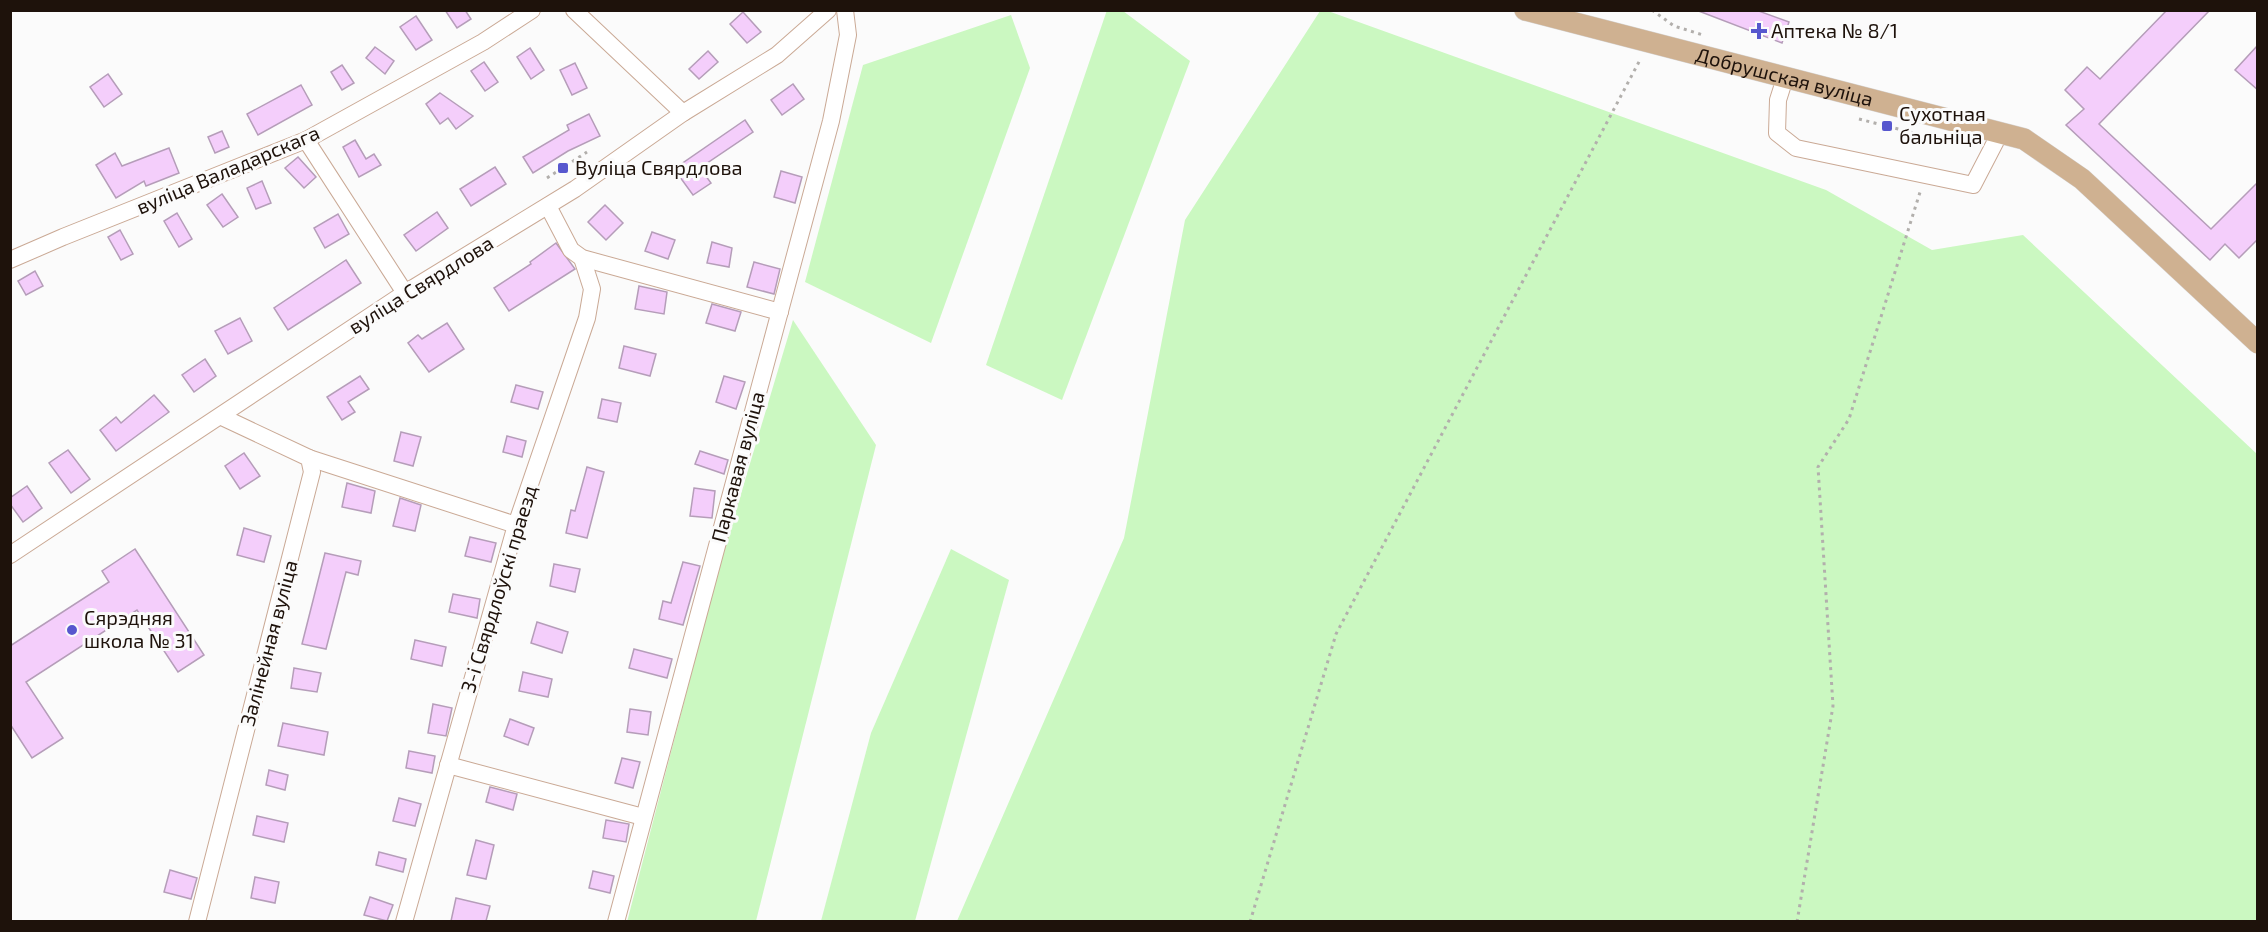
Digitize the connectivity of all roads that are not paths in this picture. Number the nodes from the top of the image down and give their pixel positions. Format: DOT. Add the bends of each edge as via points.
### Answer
graph roads {
  1 [pos="532,10"];
  2 [pos="574,10"];
  3 [pos="828,10"];
  4 [pos="845,10"];
  5 [pos="1525,10"];
  6 [pos="1785,78"];
  7 [pos="683,113"];
  8 [pos="2000,133"];
  9 [pos="306,140"];
  10 [pos="548,206"];
  11 [pos="582,258"];
  12 [pos="10,261"];
  13 [pos="405,294"];
  14 [pos="780,312"];
  15 [pos="2258,342"];
  16 [pos="222,417"];
  17 [pos="309,458"];
  18 [pos="516,525"];
  19 [pos="10,555"];
  20 [pos="448,765"];
  21 [pos="643,817"];
  22 [pos="197,921"];
  23 [pos="404,921"];
  24 [pos="616,921"];
  1 -- 9 [label="street, вуліца Валадарскага" via="483,42"];
  2 -- 7 [label="street"];
  3 -- 7 [label="street, вуліца Свярдлова" via="777,55"];
  4 -- 14 [label="street, Паркавая вуліца" via="848,35 831,121"];
  5 -- 6 [label="main road, Добрушская вуліца"];
  6 -- 8 [label="main road, Добрушская вуліца"];
  6 -- 8 [label="street" via="1778,100 1777,133 1796,148 1973,185"];
  7 -- 10 [label="street, вуліца Свярдлова"];
  8 -- 15 [label="main road, Добрушская вуліца" via="2024,139 2082,178"];
  9 -- 12 [label="street, вуліца Валадарскага"];
  9 -- 13 [label="street"];
  10 -- 11 [label="street" via="571,249"];
  10 -- 13 [label="street, вуліца Свярдлова"];
  11 -- 14 [label="street"];
  11 -- 18 [label="street, 3-і Свярдлоўскі праезд" via="592,289 587,318"];
  13 -- 16 [label="street, вуліца Свярдлова"];
  14 -- 21 [label="street, Паркавая вуліца"];
  16 -- 17 [label="street"];
  16 -- 19 [label="street, вуліца Свярдлова"];
  17 -- 18 [label="street"];
  17 -- 22 [label="street, Залінейная вуліца" via="310,486"];
  18 -- 20 [label="street, 3-і Свярдлоўскі праезд"];
  20 -- 21 [label="street"];
  20 -- 23 [label="street, 3-і Свярдлоўскі праезд"];
  21 -- 24 [label="street, Паркавая вуліца"];
}
